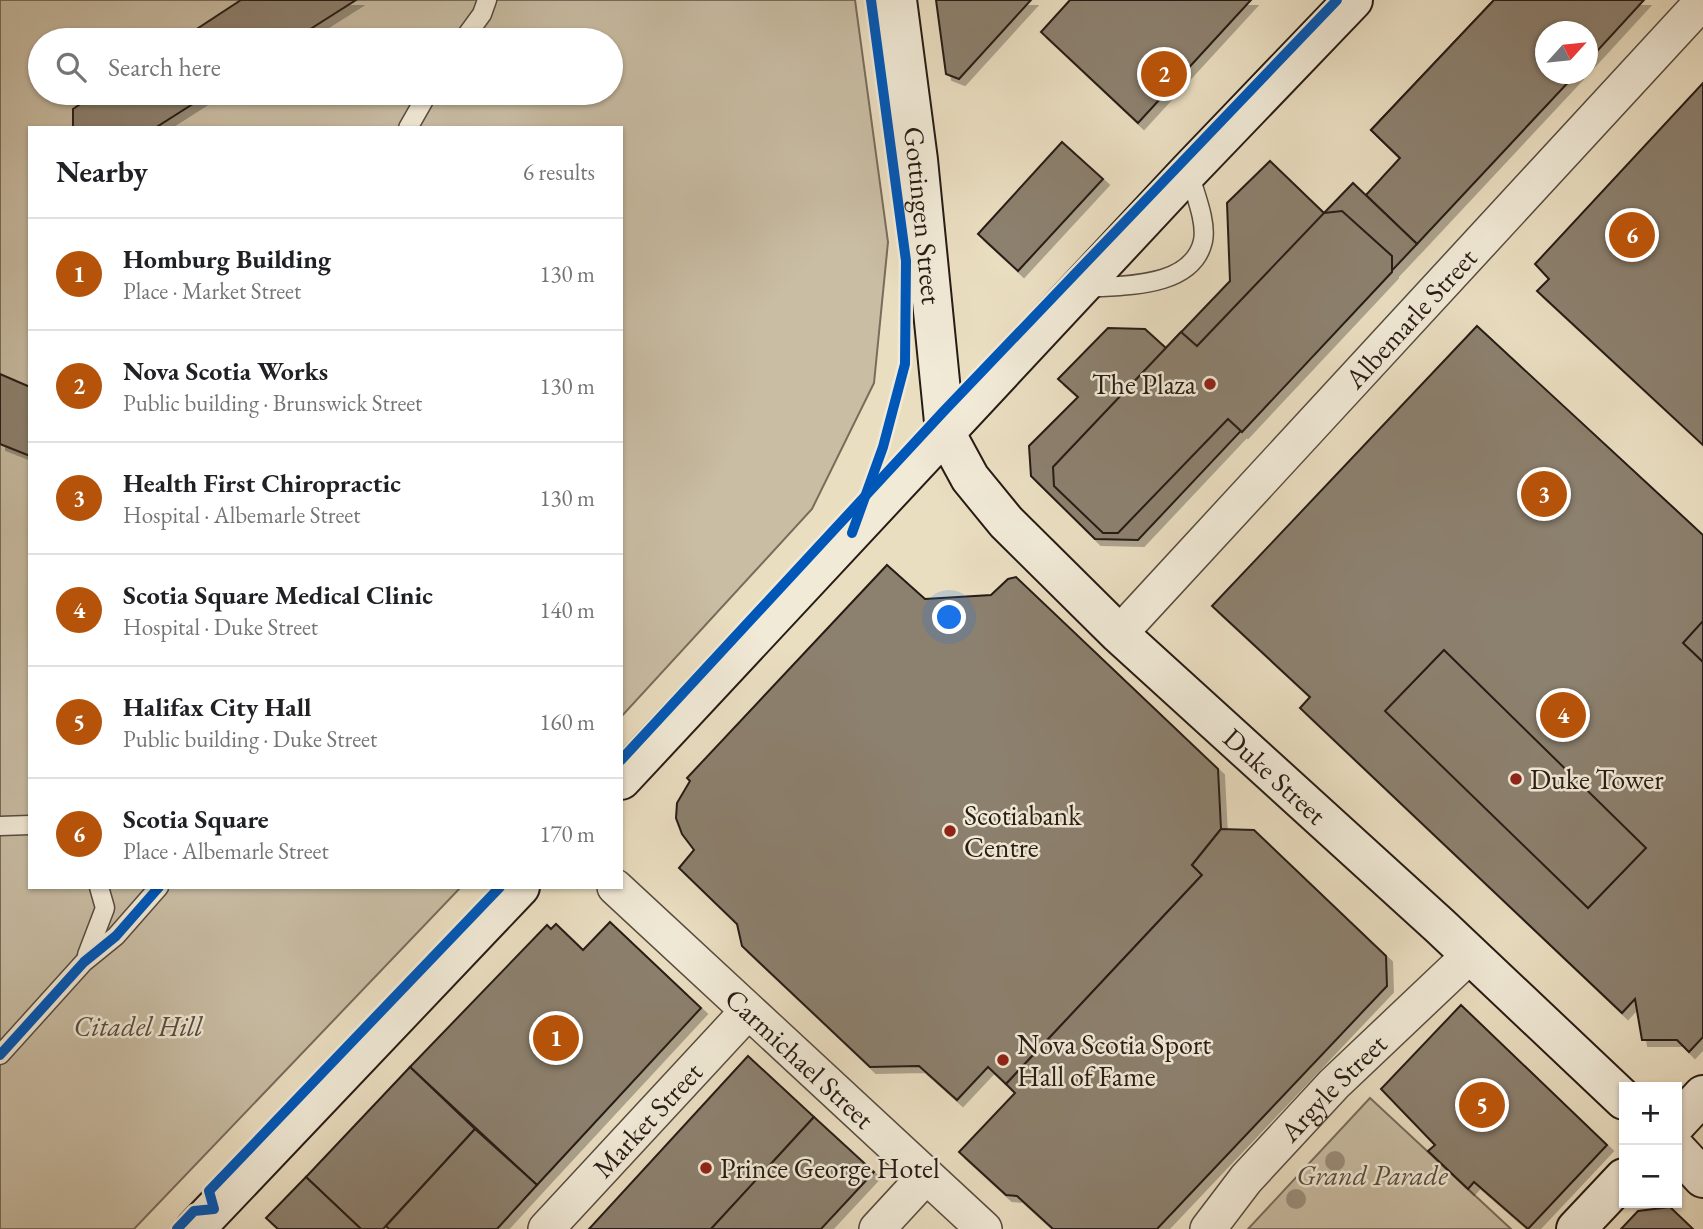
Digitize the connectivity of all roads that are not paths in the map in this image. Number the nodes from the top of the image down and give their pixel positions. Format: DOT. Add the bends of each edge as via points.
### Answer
graph roads {
  1 [pos="487,0"];
  2 [pos="897,0"];
  3 [pos="1353,0"];
  4 [pos="1703,1"];
  5 [pos="472,28"];
  6 [pos="421,105"];
  7 [pos="409,126"];
  8 [pos="1189,171"];
  9 [pos="1078,289"];
  10 [pos="945,432"];
  11 [pos="1119,634"];
  12 [pos="623,778"];
  13 [pos="28,825"];
  14 [pos="0,826"];
  15 [pos="100,889"];
  16 [pos="157,889"];
  17 [pos="518,889"];
  18 [pos="617,889"];
  19 [pos="1469,956"];
  20 [pos="84,962"];
  21 [pos="748,1011"];
  22 [pos="0,1055"];
  23 [pos="1619,1095"];
  24 [pos="1703,1095"];
  25 [pos="1682,1118"];
  26 [pos="1682,1155"];
  27 [pos="925,1177"];
  28 [pos="1703,1178"];
  29 [pos="1619,1183"];
  30 [pos="215,1222"];
  31 [pos="546,1229"];
  32 [pos="877,1229"];
  33 [pos="984,1229"];
  34 [pos="1208,1229"];
  35 [pos="1576,1229"];
  1 -- 5 [label="lane"];
  2 -- 10 [label="street, Gottingen Street"];
  3 -- 8 [label="street"];
  4 -- 11 [label="street, Albemarle Street"];
  6 -- 7 [label="lane"];
  8 -- 9 [label="street"];
  8 -- 9 [label="lane" via="1203,241 1190,264 1164,279"];
  9 -- 10 [label="street"];
  10 -- 11 [label="street, Duke Street" via="970,478 1006,522"];
  10 -- 12 [label="street"];
  11 -- 19 [label="street, Duke Street"];
  13 -- 14 [label="lane"];
  15 -- 20 [label="lane" via="106,908"];
  16 -- 20 [label="lane" via="116,936"];
  17 -- 30 [label="street"];
  18 -- 21 [label="street, Carmichael Street"];
  19 -- 23 [label="street, Duke Street"];
  19 -- 34 [label="street, Argyle Street" via="1334,1084 1246,1179"];
  20 -- 22 [label="lane"];
  21 -- 27 [label="street, Carmichael Street"];
  21 -- 31 [label="street, Market Street"];
  24 -- 25 [label="street"];
  26 -- 28 [label="street"];
  27 -- 32 [label="street"];
  27 -- 33 [label="street, Carmichael Street"];
  29 -- 35 [label="street"];
}
